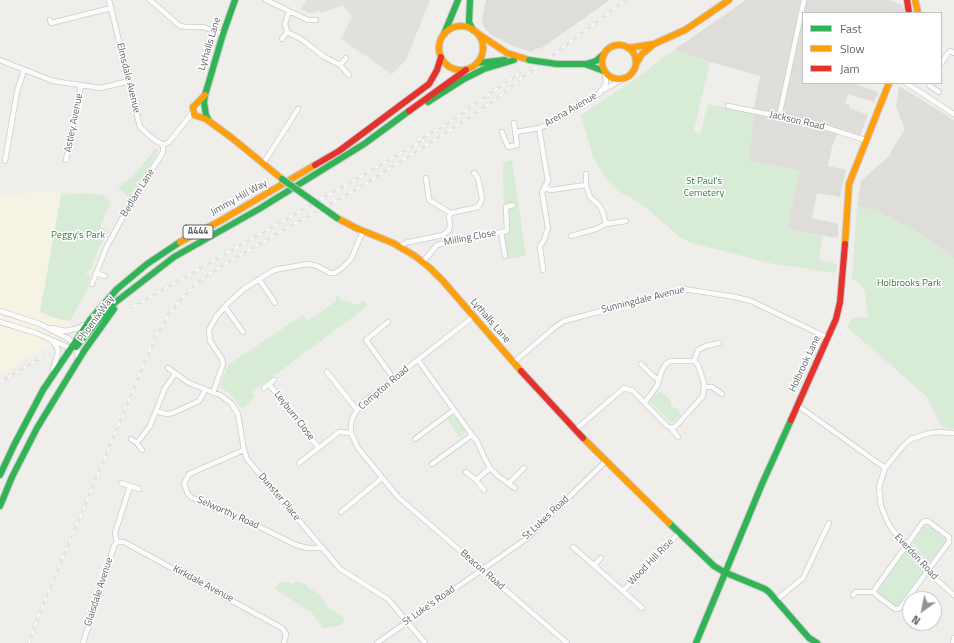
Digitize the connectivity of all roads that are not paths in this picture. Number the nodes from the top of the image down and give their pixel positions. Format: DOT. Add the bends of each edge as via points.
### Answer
graph roads {
  1 [pos="109,0"];
  2 [pos="150,0"];
  3 [pos="236,0"];
  4 [pos="266,0"];
  5 [pos="458,0"];
  6 [pos="470,0"];
  7 [pos="729,0"];
  8 [pos="804,0"];
  9 [pos="907,0"];
  10 [pos="915,0"];
  11 [pos="111,8"];
  12 [pos="289,11"];
  13 [pos="909,12"];
  14 [pos="918,12"];
  15 [pos="316,20"];
  16 [pos="51,23"];
  17 [pos="475,31"];
  18 [pos="287,32"];
  19 [pos="223,34"];
  20 [pos="444,35"];
  21 [pos="282,39"];
  22 [pos="654,44"];
  23 [pos="628,48"];
  24 [pos="605,53"];
  25 [pos="954,53"];
  26 [pos="441,57"];
  27 [pos="346,58"];
  28 [pos="0,60"];
  29 [pos="514,60"];
  30 [pos="528,60"];
  31 [pos="942,62"];
  32 [pos="478,63"];
  33 [pos="585,64"];
  34 [pos="636,64"];
  35 [pos="340,65"];
  36 [pos="24,70"];
  37 [pos="466,70"];
  38 [pos="605,72"];
  39 [pos="349,75"];
  40 [pos="623,79"];
  41 [pos="129,81"];
  42 [pos="889,84"];
  43 [pos="908,84"];
  44 [pos="930,84"];
  45 [pos="81,85"];
  46 [pos="602,90"];
  47 [pos="939,92"];
  48 [pos="205,96"];
  49 [pos="195,104"];
  50 [pos="728,106"];
  51 [pos="205,109"];
  52 [pos="298,109"];
  53 [pos="196,114"];
  54 [pos="954,114"];
  55 [pos="779,117"];
  56 [pos="400,119"];
  57 [pos="210,122"];
  58 [pos="514,123"];
  59 [pos="539,128"];
  60 [pos="502,132"];
  61 [pos="516,132"];
  62 [pos="865,140"];
  63 [pos="163,145"];
  64 [pos="66,160"];
  65 [pos="5,161"];
  66 [pos="263,164"];
  67 [pos="474,173"];
  68 [pos="586,174"];
  69 [pos="426,178"];
  70 [pos="586,185"];
  71 [pos="544,188"];
  72 [pos="513,205"];
  73 [pos="450,214"];
  74 [pos="626,221"];
  75 [pos="606,224"];
  76 [pos="363,231"];
  77 [pos="501,232"];
  78 [pos="571,236"];
  79 [pos="400,247"];
  80 [pos="505,256"];
  81 [pos="423,262"];
  82 [pos="543,270"];
  83 [pos="96,273"];
  84 [pos="105,276"];
  85 [pos="259,279"];
  86 [pos="92,284"];
  87 [pos="275,303"];
  88 [pos="225,307"];
  89 [pos="0,311"];
  90 [pos="473,317"];
  91 [pos="90,320"];
  92 [pos="0,322"];
  93 [pos="388,322"];
  94 [pos="46,327"];
  95 [pos="243,332"];
  96 [pos="828,338"];
  97 [pos="52,340"];
  98 [pos="718,343"];
  99 [pos="76,348"];
  100 [pos="418,360"];
  101 [pos="694,361"];
  102 [pos="513,363"];
  103 [pos="641,364"];
  104 [pos="168,368"];
  105 [pos="327,372"];
  106 [pos="176,374"];
  107 [pos="394,379"];
  108 [pos="274,380"];
  109 [pos="659,380"];
  110 [pos="269,384"];
  111 [pos="704,387"];
  112 [pos="264,388"];
  113 [pos="43,390"];
  114 [pos="205,390"];
  115 [pos="213,393"];
  116 [pos="722,394"];
  117 [pos="645,402"];
  118 [pos="797,404"];
  119 [pos="156,410"];
  120 [pos="357,410"];
  121 [pos="454,410"];
  122 [pos="671,428"];
  123 [pos="575,430"];
  124 [pos="351,433"];
  125 [pos="954,433"];
  126 [pos="472,435"];
  127 [pos="678,437"];
  128 [pos="131,439"];
  129 [pos="415,439"];
  130 [pos="137,442"];
  131 [pos="318,447"];
  132 [pos="142,450"];
  133 [pos="244,450"];
  134 [pos="606,461"];
  135 [pos="299,463"];
  136 [pos="432,464"];
  137 [pos="490,468"];
  138 [pos="524,468"];
  139 [pos="885,468"];
  140 [pos="466,472"];
  141 [pos="0,475"];
  142 [pos="382,478"];
  143 [pos="476,480"];
  144 [pos="121,483"];
  145 [pos="509,483"];
  146 [pos="130,486"];
  147 [pos="139,488"];
  148 [pos="515,488"];
  149 [pos="484,490"];
  150 [pos="0,506"];
  151 [pos="341,512"];
  152 [pos="829,523"];
  153 [pos="680,533"];
  154 [pos="117,542"];
  155 [pos="907,544"];
  156 [pos="573,547"];
  157 [pos="323,548"];
  158 [pos="601,558"];
  159 [pos="594,565"];
  160 [pos="929,569"];
  161 [pos="482,570"];
  162 [pos="724,572"];
  163 [pos="623,591"];
  164 [pos="874,592"];
  165 [pos="954,595"];
  166 [pos="853,596"];
  167 [pos="776,600"];
  168 [pos="642,608"];
  169 [pos="407,622"];
  170 [pos="954,638"];
  171 [pos="83,643"];
  172 [pos="284,643"];
  173 [pos="378,643"];
  174 [pos="426,643"];
  175 [pos="567,643"];
  176 [pos="696,643"];
  177 [pos="817,643"];
  178 [pos="953,643"];
  1 -- 11 [label="street, Elmsdale Avenue"];
  2 -- 19 [label="street" via="180,26 203,28"];
  3 -- 19 [label="main road, Lythalls Lane"];
  4 -- 12 [label="street"];
  5 -- 20 [label="main road"];
  6 -- 17 [label="main road" via="469,22"];
  7 -- 22 [label="main road" via="685,30"];
  8 -- 55 [label="street"];
  9 -- 13 [label="main road"];
  10 -- 14 [label="main road"];
  11 -- 16 [label="street"];
  11 -- 41 [label="street, Elmsdale Avenue"];
  12 -- 15 [label="street" via="308,20"];
  12 -- 18 [label="street" via="285,24"];
  17 -- 20 [label="main road" via="464,26 454,27"];
  17 -- 30 [label="main road" via="507,53"];
  17 -- 32 [label="main road" via="483,46 483,54"];
  18 -- 21 [label="street"];
  18 -- 35 [label="street"];
  19 -- 48 [label="main road, Lythalls Lane"];
  20 -- 26 [label="main road" via="439,49"];
  22 -- 23 [label="main road"];
  22 -- 34 [label="main road" via="642,54"];
  23 -- 24 [label="main road" via="620,45"];
  23 -- 34 [label="main road" via="635,55"];
  24 -- 33 [label="main road" via="596,61"];
  24 -- 38 [label="main road" via="602,64"];
  25 -- 31 [label="street" via="948,52"];
  26 -- 37 [label="main road" via="450,67"];
  26 -- 91 [label="main road, Jimmy Hill Way / A444" via="429,84 419,93 339,151 233,214 186,238 147,264 117,289"];
  27 -- 35 [label="street"];
  28 -- 36 [label="street"];
  29 -- 30 [label="main road"];
  29 -- 32 [label="main road"];
  29 -- 56 [label="main road" via="478,72"];
  30 -- 33 [label="main road, bridge"];
  32 -- 37 [label="main road"];
  33 -- 38 [label="main road"];
  34 -- 40 [label="main road" via="632,74"];
  35 -- 39 [label="street"];
  36 -- 45 [label="street" via="53,81"];
  36 -- 65 [label="street"];
  37 -- 56 [label="main road, Jimmy Hill Way / A444"];
  38 -- 40 [label="main road" via="613,78"];
  38 -- 46 [label="street, Arena Avenue" via="606,83"];
  40 -- 46 [label="street, Arena Avenue"];
  41 -- 45 [label="street" via="101,88"];
  41 -- 63 [label="street, Elmsdale Avenue" via="140,127"];
  42 -- 62 [label="main road, Holbrook Lane"];
  43 -- 54 [label="street"];
  44 -- 47 [label="street"];
  45 -- 64 [label="street, Astley Avenue"];
  46 -- 59 [label="street, Arena Avenue" via="557,120"];
  48 -- 49 [label="main road"];
  48 -- 51 [label="main road, Lythalls Lane"];
  49 -- 51 [label="main road" via="199,103"];
  49 -- 53 [label="main road" via="193,107"];
  50 -- 55 [label="street, Jackson Road"];
  51 -- 53 [label="main road" via="203,115"];
  51 -- 57 [label="main road, Lythalls Lane"];
  52 -- 66 [label="street"];
  53 -- 57 [label="main road, Lythalls Lane"];
  53 -- 63 [label="street, Bedlam Lane" via="186,119 169,142"];
  55 -- 62 [label="street, Jackson Road" via="812,123"];
  56 -- 99 [label="main road, Jimmy Hill Way / A444" via="317,174 174,257 108,308"];
  57 -- 66 [label="main road, Lythalls Lane"];
  58 -- 61 [label="street"];
  59 -- 61 [label="street, Arena Avenue"];
  59 -- 71 [label="street, Arena Avenue" via="548,181"];
  60 -- 61 [label="street" via="508,147 518,145"];
  62 -- 96 [label="main road, Holbrook Lane" via="848,187 840,302"];
  63 -- 83 [label="street, Bedlam Lane" via="164,152 128,208 107,246"];
  66 -- 76 [label="main road, Lythalls Lane, bridge" via="337,218"];
  67 -- 73 [label="street" via="478,178 482,198 480,205 475,209"];
  68 -- 70 [label="street"];
  69 -- 73 [label="street" via="429,200"];
  70 -- 71 [label="street" via="551,190"];
  70 -- 75 [label="street" via="590,197 600,206"];
  71 -- 82 [label="street, Arena Avenue" via="542,192 548,228 540,246"];
  72 -- 77 [label="street" via="506,207 507,231"];
  73 -- 79 [label="street" via="450,227 443,235 405,243"];
  74 -- 75 [label="street"];
  75 -- 78 [label="street"];
  76 -- 79 [label="main road, Lythalls Lane"];
  76 -- 85 [label="street" via="351,259 335,273 331,274 308,264 274,270"];
  77 -- 80 [label="street, Milling Close"];
  77 -- 81 [label="street, Milling Close" via="437,245"];
  79 -- 81 [label="main road, Lythalls Lane"];
  81 -- 90 [label="main road, Lythalls Lane" via="440,277"];
  83 -- 84 [label="street"];
  83 -- 86 [label="street, Bedlam Lane"];
  85 -- 87 [label="street"];
  85 -- 88 [label="street"];
  88 -- 95 [label="street"];
  88 -- 115 [label="street" via="209,330 210,341 223,364"];
  89 -- 94 [label="street"];
  90 -- 100 [label="street, Compton Road"];
  90 -- 102 [label="main road, Lythalls Lane"];
  91 -- 94 [label="street" via="79,328 66,331"];
  91 -- 99 [label="main road, Jimmy Hill Way / A444"];
  92 -- 97 [label="street"];
  93 -- 107 [label="street" via="366,340"];
  94 -- 99 [label="street"];
  96 -- 102 [label="street, Sunningdale Avenue" via="751,301 686,288 564,321"];
  96 -- 118 [label="main road, Holbrook Lane"];
  97 -- 99 [label="street"];
  97 -- 113 [label="street" via="57,347 58,356"];
  98 -- 101 [label="street" via="698,350"];
  99 -- 113 [label="main road, Jimmy Hill Way / A444"];
  99 -- 150 [label="main road, Phoenix Way / A444" via="76,364 33,435"];
  100 -- 107 [label="street, Compton Road"];
  100 -- 121 [label="street"];
  101 -- 109 [label="street" via="671,361 666,364"];
  101 -- 111 [label="street" via="698,365"];
  102 -- 123 [label="main road, Lythalls Lane"];
  103 -- 109 [label="street"];
  104 -- 106 [label="street, Dunster Place"];
  105 -- 120 [label="street"];
  106 -- 114 [label="street, Dunster Place"];
  106 -- 119 [label="street" via="165,388"];
  107 -- 120 [label="street, Compton Road"];
  108 -- 110 [label="street, Leyburn Close"];
  109 -- 117 [label="street" via="654,392"];
  110 -- 112 [label="street, Leyburn Close"];
  110 -- 131 [label="street, Leyburn Close"];
  111 -- 116 [label="street" via="712,387"];
  111 -- 122 [label="street" via="700,400 675,427"];
  113 -- 141 [label="main road, Jimmy Hill Way / A444"];
  114 -- 115 [label="street, Dunster Place"];
  114 -- 119 [label="street" via="199,401 173,413 166,414"];
  115 -- 133 [label="street, Dunster Place" via="227,399 238,414"];
  117 -- 122 [label="street"];
  117 -- 123 [label="street" via="633,391 624,388"];
  118 -- 139 [label="street"];
  118 -- 162 [label="main road, Holbrook Lane"];
  119 -- 130 [label="street" via="147,432"];
  120 -- 124 [label="street, Compton Road" via="351,424"];
  121 -- 126 [label="street"];
  121 -- 129 [label="street"];
  122 -- 127 [label="street"];
  123 -- 134 [label="main road, Lythalls Lane"];
  124 -- 131 [label="street, Leyburn Close" via="339,432"];
  124 -- 142 [label="street" via="358,448"];
  125 -- 139 [label="street, Everdon Road" via="930,432 911,439"];
  126 -- 136 [label="street"];
  126 -- 137 [label="street"];
  128 -- 130 [label="street"];
  130 -- 132 [label="street"];
  131 -- 135 [label="street, Leyburn Close"];
  133 -- 157 [label="street, Dunster Place" via="247,459"];
  133 -- 157 [label="street, Selworthy Road" via="190,474 184,484 188,494 296,545"];
  134 -- 153 [label="main road, Lythalls Lane"];
  134 -- 161 [label="street, St Lukes Road" via="526,539"];
  137 -- 143 [label="street"];
  137 -- 145 [label="street"];
  138 -- 145 [label="street"];
  139 -- 155 [label="street, Everdon Road" via="879,487 881,506 894,532"];
  140 -- 143 [label="street"];
  142 -- 151 [label="street"];
  142 -- 161 [label="street, Beacon Road" via="398,497"];
  143 -- 149 [label="street"];
  144 -- 146 [label="street"];
  145 -- 148 [label="street"];
  146 -- 147 [label="street"];
  146 -- 154 [label="street, Glaisdale Avenue" via="115,533"];
  152 -- 167 [label="street" via="803,578"];
  153 -- 162 [label="main road, Lythalls Lane"];
  153 -- 163 [label="street, Wood Hill Rise"];
  154 -- 171 [label="street, Glaisdale Avenue"];
  154 -- 172 [label="street, Kirkdale Avenue" via="124,542 282,628 286,632"];
  155 -- 160 [label="street, Everdon Road"];
  155 -- 160 [label="street" via="926,521 949,537 949,542"];
  155 -- 164 [label="street"];
  156 -- 159 [label="street, Wood Hill Rise"];
  157 -- 169 [label="street, Dunster Place" via="340,569 388,599"];
  158 -- 159 [label="street"];
  159 -- 163 [label="street, Wood Hill Rise"];
  160 -- 164 [label="street" via="898,609"];
  160 -- 165 [label="street, Everdon Road"];
  161 -- 169 [label="street, St Luke's Road"];
  161 -- 175 [label="street, Beacon Road"];
  162 -- 167 [label="main road, Lythalls Lane" via="765,589"];
  162 -- 176 [label="main road, Holbrook Lane"];
  163 -- 168 [label="street, Wood Hill Rise"];
  164 -- 166 [label="street" via="856,592"];
  167 -- 177 [label="main road, Lythalls Lane" via="809,638"];
  169 -- 173 [label="street, St Luke's Road"];
  169 -- 174 [label="street, Dunster Place"];
  170 -- 178 [label="street"];
}
